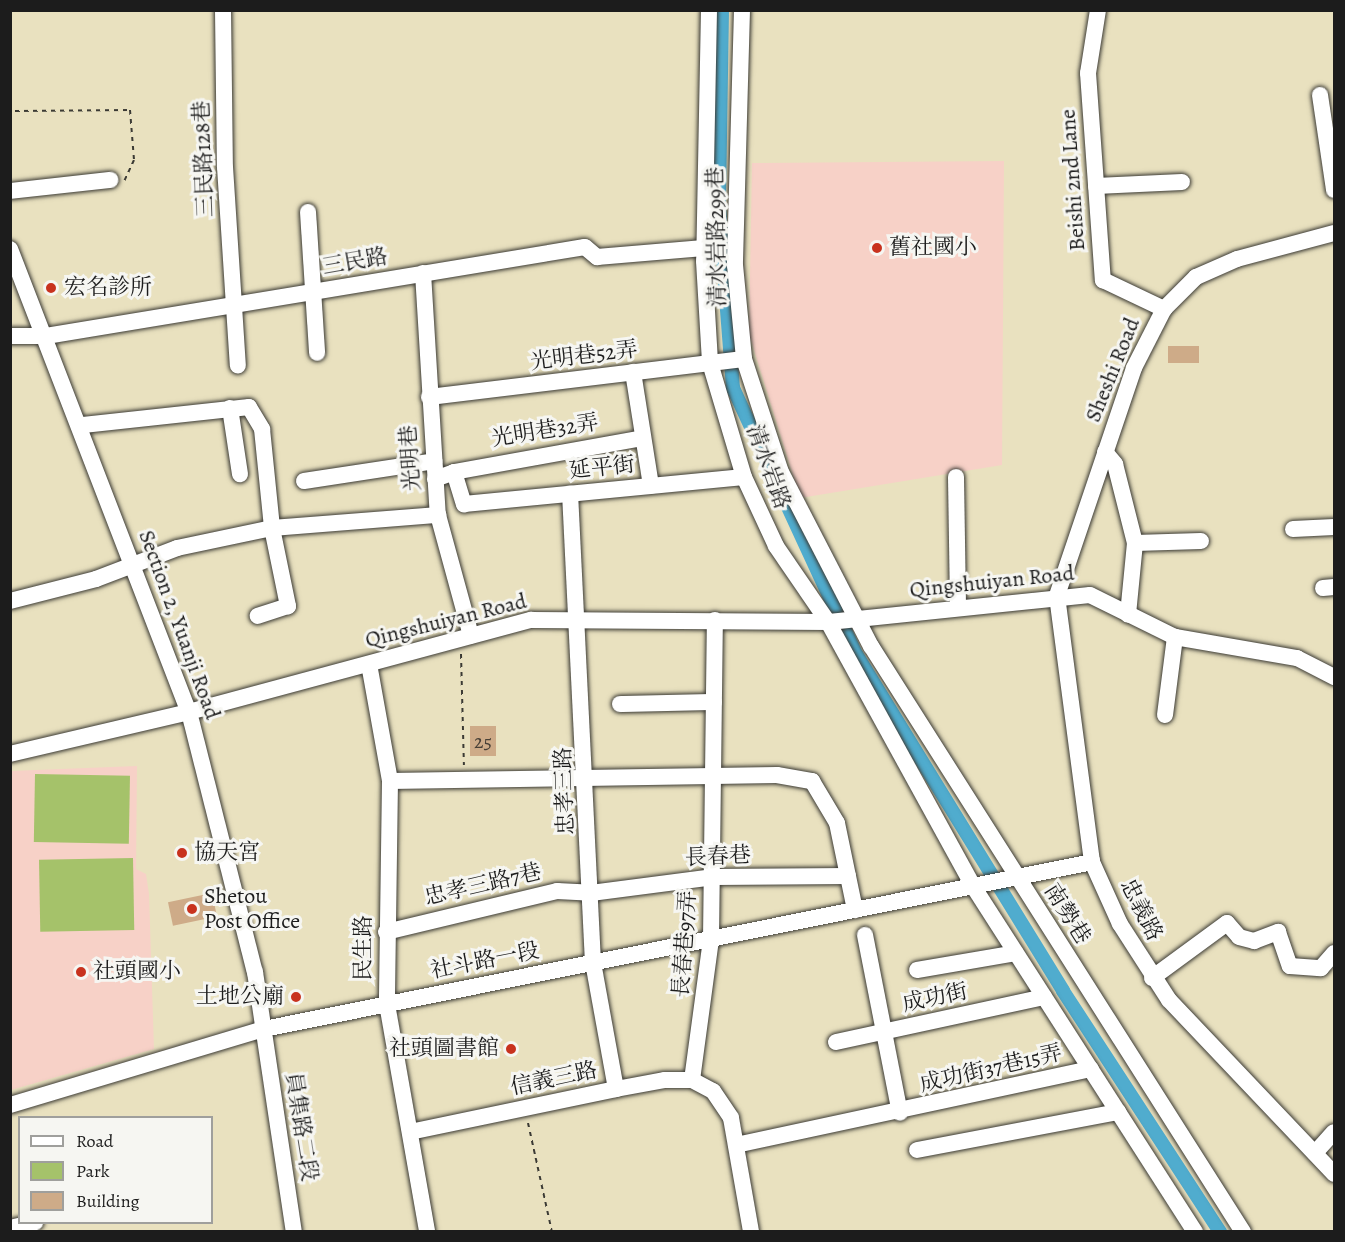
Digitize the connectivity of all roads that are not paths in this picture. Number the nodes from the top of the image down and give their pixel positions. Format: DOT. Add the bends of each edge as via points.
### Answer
graph roads {
  1 [pos="223,10"];
  2 [pos="709,10"];
  3 [pos="742,10"];
  4 [pos="1098,10"];
  5 [pos="1320,95"];
  6 [pos="110,180"];
  7 [pos="1182,182"];
  8 [pos="1096,186"];
  9 [pos="1335,190"];
  10 [pos="10,191"];
  11 [pos="308,212"];
  12 [pos="1335,233"];
  13 [pos="704,248"];
  14 [pos="10,249"];
  15 [pos="423,273"];
  16 [pos="313,292"];
  17 [pos="233,305"];
  18 [pos="1164,309"];
  19 [pos="10,336"];
  20 [pos="46,336"];
  21 [pos="317,353"];
  22 [pos="744,359"];
  23 [pos="710,363"];
  24 [pos="238,366"];
  25 [pos="633,372"];
  26 [pos="429,397"];
  27 [pos="231,408"];
  28 [pos="83,425"];
  29 [pos="643,438"];
  30 [pos="1105,452"];
  31 [pos="434,461"];
  32 [pos="454,472"];
  33 [pos="240,474"];
  34 [pos="744,477"];
  35 [pos="956,477"];
  36 [pos="435,479"];
  37 [pos="304,481"];
  38 [pos="651,486"];
  39 [pos="570,494"];
  40 [pos="438,515"];
  41 [pos="1335,527"];
  42 [pos="272,528"];
  43 [pos="1293,529"];
  44 [pos="1201,541"];
  45 [pos="1135,543"];
  46 [pos="132,561"];
  47 [pos="1057,596"];
  48 [pos="10,601"];
  49 [pos="958,608"];
  50 [pos="1128,615"];
  51 [pos="258,616"];
  52 [pos="578,618"];
  53 [pos="715,620"];
  54 [pos="854,620"];
  55 [pos="828,622"];
  56 [pos="1175,637"];
  57 [pos="465,638"];
  58 [pos="369,664"];
  59 [pos="1335,677"];
  60 [pos="714,702"];
  61 [pos="620,704"];
  62 [pos="189,712"];
  63 [pos="1165,715"];
  64 [pos="10,754"];
  65 [pos="712,777"];
  66 [pos="587,779"];
  67 [pos="390,781"];
  68 [pos="1092,862"];
  69 [pos="848,876"];
  70 [pos="712,877"];
  71 [pos="1017,877"];
  72 [pos="973,886"];
  73 [pos="591,893"];
  74 [pos="855,910"];
  75 [pos="386,932"];
  76 [pos="866,935"];
  77 [pos="711,939"];
  78 [pos="1016,953"];
  79 [pos="1335,953"];
  80 [pos="593,963"];
  81 [pos="917,970"];
  82 [pos="1152,978"];
  83 [pos="1044,997"];
  84 [pos="387,1004"];
  85 [pos="264,1029"];
  86 [pos="887,1031"];
  87 [pos="836,1042"];
  88 [pos="1091,1069"];
  89 [pos="692,1080"];
  90 [pos="616,1089"];
  91 [pos="10,1105"];
  92 [pos="1118,1112"];
  93 [pos="900,1113"];
  94 [pos="410,1132"];
  95 [pos="1335,1132"];
  96 [pos="736,1145"];
  97 [pos="917,1150"];
  98 [pos="1315,1153"];
  99 [pos="1335,1174"];
  100 [pos="27,1224"];
  101 [pos="10,1228"];
  102 [pos="751,1231"];
  103 [pos="294,1232"];
  104 [pos="427,1232"];
  105 [pos="1195,1232"];
  106 [pos="1243,1232"];
  1 -- 17 [label="street, 三民路128巷"];
  2 -- 13 [label="street, 清水岩路"];
  3 -- 22 [label="street, 清水岩路299巷" via="735,265"];
  4 -- 8 [label="street, Beishi 2nd Lane" via="1088,73"];
  5 -- 9 [label="street"];
  6 -- 10 [label="street"];
  7 -- 8 [label="street"];
  8 -- 18 [label="street, Beishi 2nd Lane" via="1103,280"];
  11 -- 16 [label="street"];
  12 -- 18 [label="street, Sheshi Road" via="1237,259 1196,277"];
  13 -- 15 [label="street, 三民路" via="597,257 585,247"];
  13 -- 23 [label="street, 清水岩路"];
  14 -- 20 [label="street, Section 2, Yuanji Road"];
  15 -- 16 [label="street, 三民路"];
  15 -- 26 [label="street, 光明巷"];
  16 -- 17 [label="street, 三民路"];
  16 -- 21 [label="street"];
  17 -- 20 [label="street, 三民路"];
  17 -- 24 [label="street, 三民路128巷"];
  18 -- 30 [label="street, Sheshi Road" via="1134,368"];
  19 -- 20 [label="street, 三民路"];
  20 -- 28 [label="street, Section 2, Yuanji Road"];
  22 -- 23 [label="street, 光明巷52弄"];
  22 -- 54 [label="street, 清水岩路299巷" via="781,472"];
  23 -- 25 [label="street, 光明巷52弄"];
  23 -- 34 [label="street, 清水岩路"];
  25 -- 26 [label="street, 光明巷52弄"];
  25 -- 29 [label="street"];
  26 -- 31 [label="street, 光明巷"];
  27 -- 28 [label="street"];
  27 -- 33 [label="street"];
  27 -- 42 [label="street" via="249,407 262,429"];
  28 -- 46 [label="street, Section 2, Yuanji Road"];
  29 -- 32 [label="street, 光明巷32弄"];
  29 -- 38 [label="street"];
  30 -- 45 [label="street" via="1115,464"];
  30 -- 47 [label="street, Sheshi Road"];
  31 -- 36 [label="street, 光明巷"];
  31 -- 37 [label="street"];
  32 -- 36 [label="street, 光明巷32弄"];
  32 -- 39 [label="street, 延平街" via="464,504"];
  34 -- 38 [label="street, 延平街"];
  34 -- 55 [label="street, 清水岩路" via="776,546"];
  35 -- 49 [label="street"];
  36 -- 40 [label="street, 光明巷"];
  38 -- 39 [label="street, 延平街"];
  39 -- 52 [label="street, 忠孝三路"];
  40 -- 42 [label="street"];
  40 -- 57 [label="street, 光明巷"];
  41 -- 43 [label="street"];
  42 -- 46 [label="street"];
  42 -- 51 [label="street" via="288,606"];
  44 -- 45 [label="street"];
  45 -- 50 [label="street"];
  46 -- 48 [label="street" via="96,579"];
  46 -- 62 [label="street, Section 2, Yuanji Road"];
  47 -- 49 [label="street, Qingshuiyan Road"];
  47 -- 50 [label="street, Qingshuiyan Road" via="1090,595"];
  47 -- 68 [label="street, 忠義路"];
  49 -- 54 [label="street, Qingshuiyan Road"];
  50 -- 56 [label="street, Qingshuiyan Road"];
  52 -- 53 [label="street, Qingshuiyan Road"];
  52 -- 57 [label="street, Qingshuiyan Road" via="531,620"];
  52 -- 66 [label="street, 忠孝三路"];
  53 -- 55 [label="street, Qingshuiyan Road"];
  53 -- 60 [label="street, 長春巷97弄"];
  54 -- 55 [label="street, Qingshuiyan Road"];
  54 -- 71 [label="street, 南勢巷"];
  55 -- 72 [label="street, 清水岩路"];
  56 -- 59 [label="street, Qingshuiyan Road" via="1297,658"];
  56 -- 63 [label="street"];
  57 -- 58 [label="street, Qingshuiyan Road"];
  58 -- 62 [label="street, Qingshuiyan Road"];
  58 -- 67 [label="street, 民生路"];
  60 -- 61 [label="street"];
  60 -- 65 [label="street, 長春巷97弄"];
  62 -- 64 [label="street, Qingshuiyan Road"];
  62 -- 85 [label="street, Section 2, Yuanji Road" via="255,972"];
  65 -- 66 [label="street"];
  65 -- 69 [label="street" via="777,775 812,781 837,823"];
  65 -- 70 [label="street, 長春巷97弄"];
  66 -- 67 [label="street"];
  66 -- 73 [label="street, 忠孝三路"];
  67 -- 75 [label="street, 民生路"];
  68 -- 71 [label="street"];
  68 -- 82 [label="street, 忠義路"];
  69 -- 70 [label="street, 長春巷"];
  69 -- 74 [label="street"];
  70 -- 73 [label="street, 長春巷"];
  70 -- 77 [label="street, 長春巷97弄"];
  71 -- 72 [label="street, 社斗路一段"];
  71 -- 106 [label="street, 南勢巷"];
  72 -- 74 [label="street, 社斗路一段"];
  72 -- 78 [label="street, 清水岩路"];
  73 -- 75 [label="street, 忠孝三路7巷" via="557,891"];
  73 -- 80 [label="street, 忠孝三路"];
  74 -- 77 [label="street, 社斗路一段"];
  75 -- 84 [label="street, 民生路"];
  76 -- 86 [label="street"];
  77 -- 80 [label="street, 社斗路一段"];
  77 -- 89 [label="street, 長春巷97弄"];
  78 -- 81 [label="street"];
  78 -- 83 [label="street, 清水岩路"];
  79 -- 82 [label="street" via="1321,968 1290,966 1278,932 1254,941 1239,937 1227,923"];
  80 -- 84 [label="street, 社斗路一段"];
  80 -- 90 [label="street, 信義三路"];
  82 -- 98 [label="street, 忠義路"];
  83 -- 86 [label="street, 成功街"];
  83 -- 88 [label="street"];
  84 -- 85 [label="street, 社斗路一段"];
  84 -- 94 [label="street, 民生路"];
  85 -- 91 [label="street, 社斗路一段"];
  85 -- 103 [label="street, 員集路二段"];
  86 -- 87 [label="street, 成功街"];
  86 -- 93 [label="street"];
  88 -- 92 [label="street"];
  88 -- 93 [label="street, 成功街37巷15弄"];
  89 -- 90 [label="street"];
  89 -- 96 [label="street" via="713,1091 731,1118"];
  90 -- 94 [label="street, 信義三路"];
  92 -- 97 [label="street"];
  92 -- 105 [label="street"];
  93 -- 96 [label="street, 成功街37巷15弄"];
  94 -- 104 [label="street, 民生路"];
  95 -- 98 [label="street"];
  96 -- 102 [label="street"];
  98 -- 99 [label="street, 忠義路"];
  100 -- 101 [label="street"];
}
